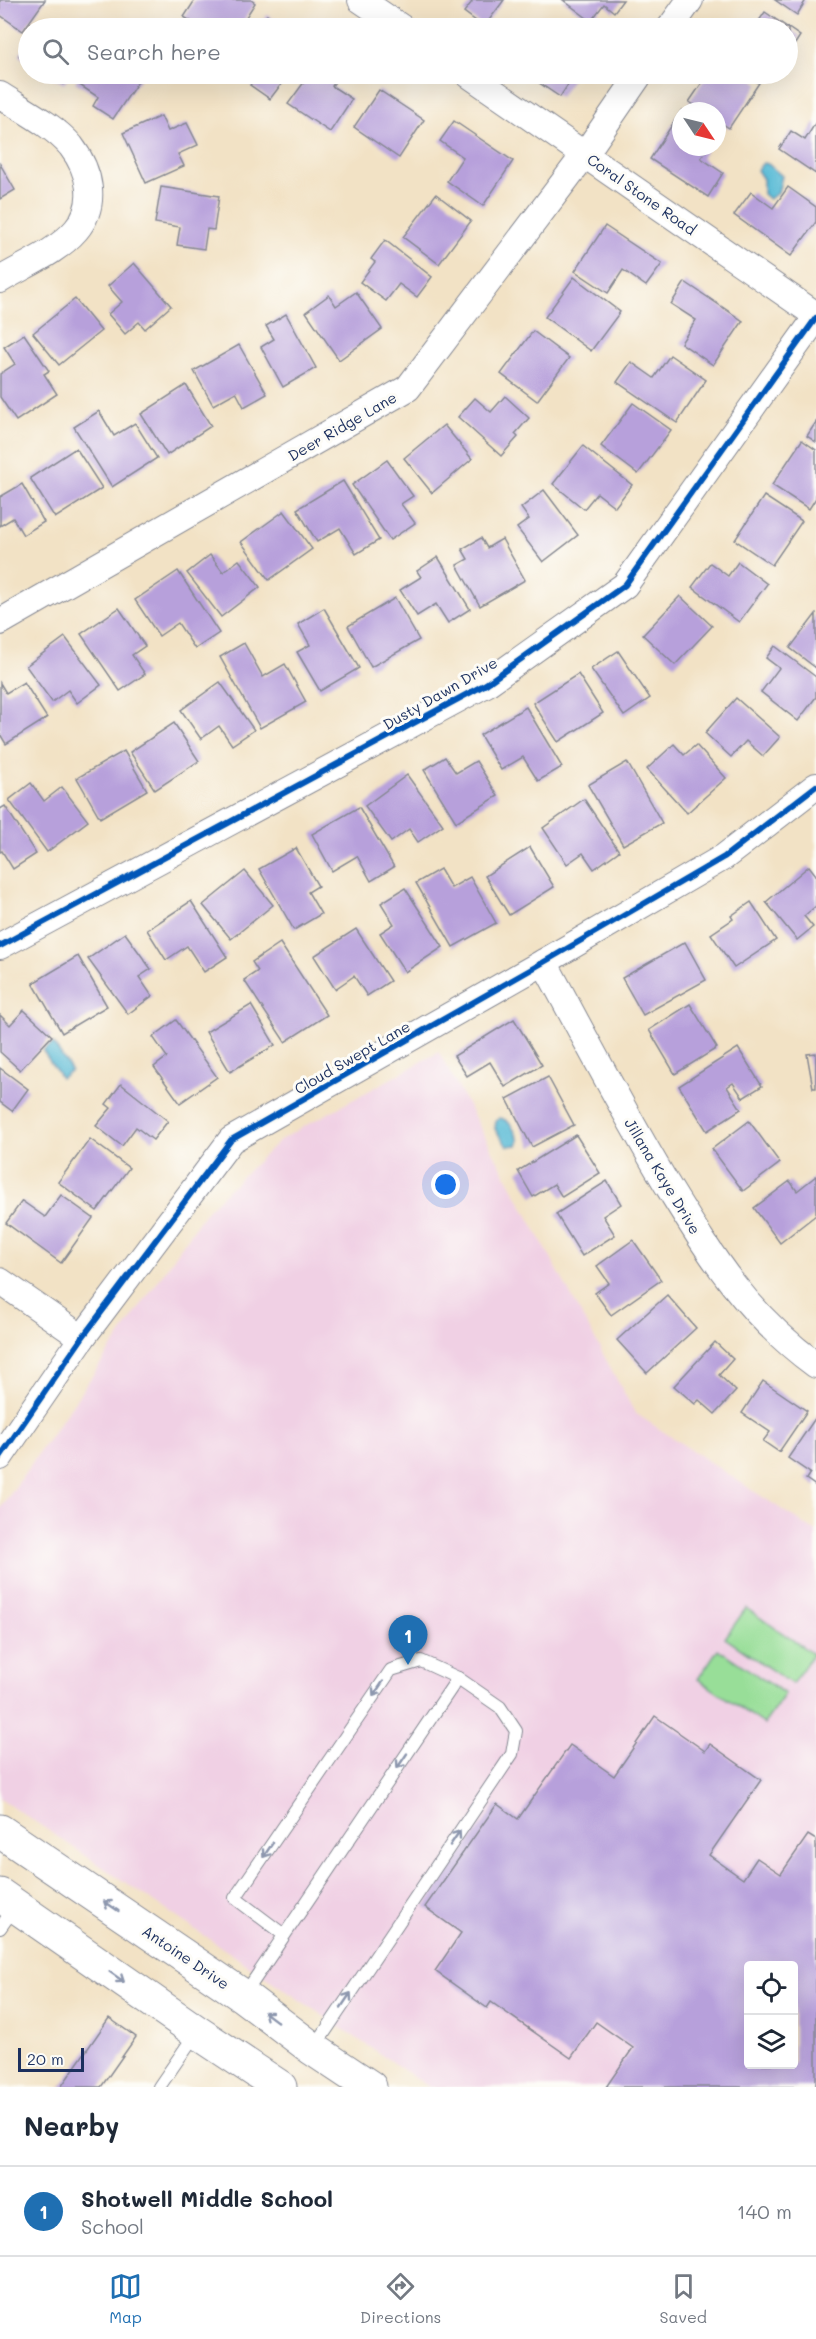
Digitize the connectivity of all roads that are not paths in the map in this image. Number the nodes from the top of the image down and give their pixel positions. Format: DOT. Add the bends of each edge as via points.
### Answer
graph roads {
  1 [pos="361,0"];
  2 [pos="690,0"];
  3 [pos="387,18"];
  4 [pos="677,18"];
  5 [pos="483,84"];
  6 [pos="633,84"];
  7 [pos="0,95"];
  8 [pos="585,154"];
  9 [pos="0,280"];
  10 [pos="816,317"];
  11 [pos="0,622"];
  12 [pos="816,786"];
  13 [pos="0,946"];
  14 [pos="544,962"];
  15 [pos="0,1281"];
  16 [pos="82,1338"];
  17 [pos="816,1365"];
  18 [pos="0,1457"];
  19 [pos="458,1678"];
  20 [pos="0,1831"];
  21 [pos="5,1910"];
  22 [pos="284,1935"];
  23 [pos="243,1996"];
  24 [pos="197,2032"];
  25 [pos="313,2049"];
  26 [pos="159,2087"];
  27 [pos="280,2087"];
  28 [pos="287,2087"];
  29 [pos="370,2087"];
  1 -- 3 [label="street"];
  2 -- 4 [label="street"];
  5 -- 8 [label="street, Coral Stone Road"];
  6 -- 8 [label="street, Deer Ridge Lane"];
  7 -- 9 [label="street" via="70,146 89,180 91,202 77,229 55,248"];
  8 -- 10 [label="street, Coral Stone Road"];
  8 -- 11 [label="street, Deer Ridge Lane" via="408,388"];
  10 -- 13 [label="street, Dusty Dawn Drive" via="625,585 486,684"];
  12 -- 14 [label="street, Cloud Swept Lane" via="724,857"];
  14 -- 16 [label="street, Cloud Swept Lane" via="231,1140"];
  14 -- 17 [label="street, Jillana Kaye Drive" via="635,1131 697,1234 751,1308"];
  15 -- 16 [label="street"];
  16 -- 18 [label="street, Cloud Swept Lane"];
  19 -- 22 [label="lane, one-way"];
  19 -- 22 [label="lane, one-way" via="421,1661 391,1670 235,1898"];
  25 -- 19 [label="lane, one-way" via="512,1754 516,1731 500,1707"];
  23 -- 20 [label="main road, Antoine Drive, one-way"];
  21 -- 24 [label="main road, one-way"];
  22 -- 23 [label="lane"];
  25 -- 23 [label="main road, Antoine Drive, one-way"];
  24 -- 26 [label="lane"];
  24 -- 27 [label="main road"];
  25 -- 28 [label="main road"];
  25 -- 29 [label="main road, Antoine Drive"];
}
